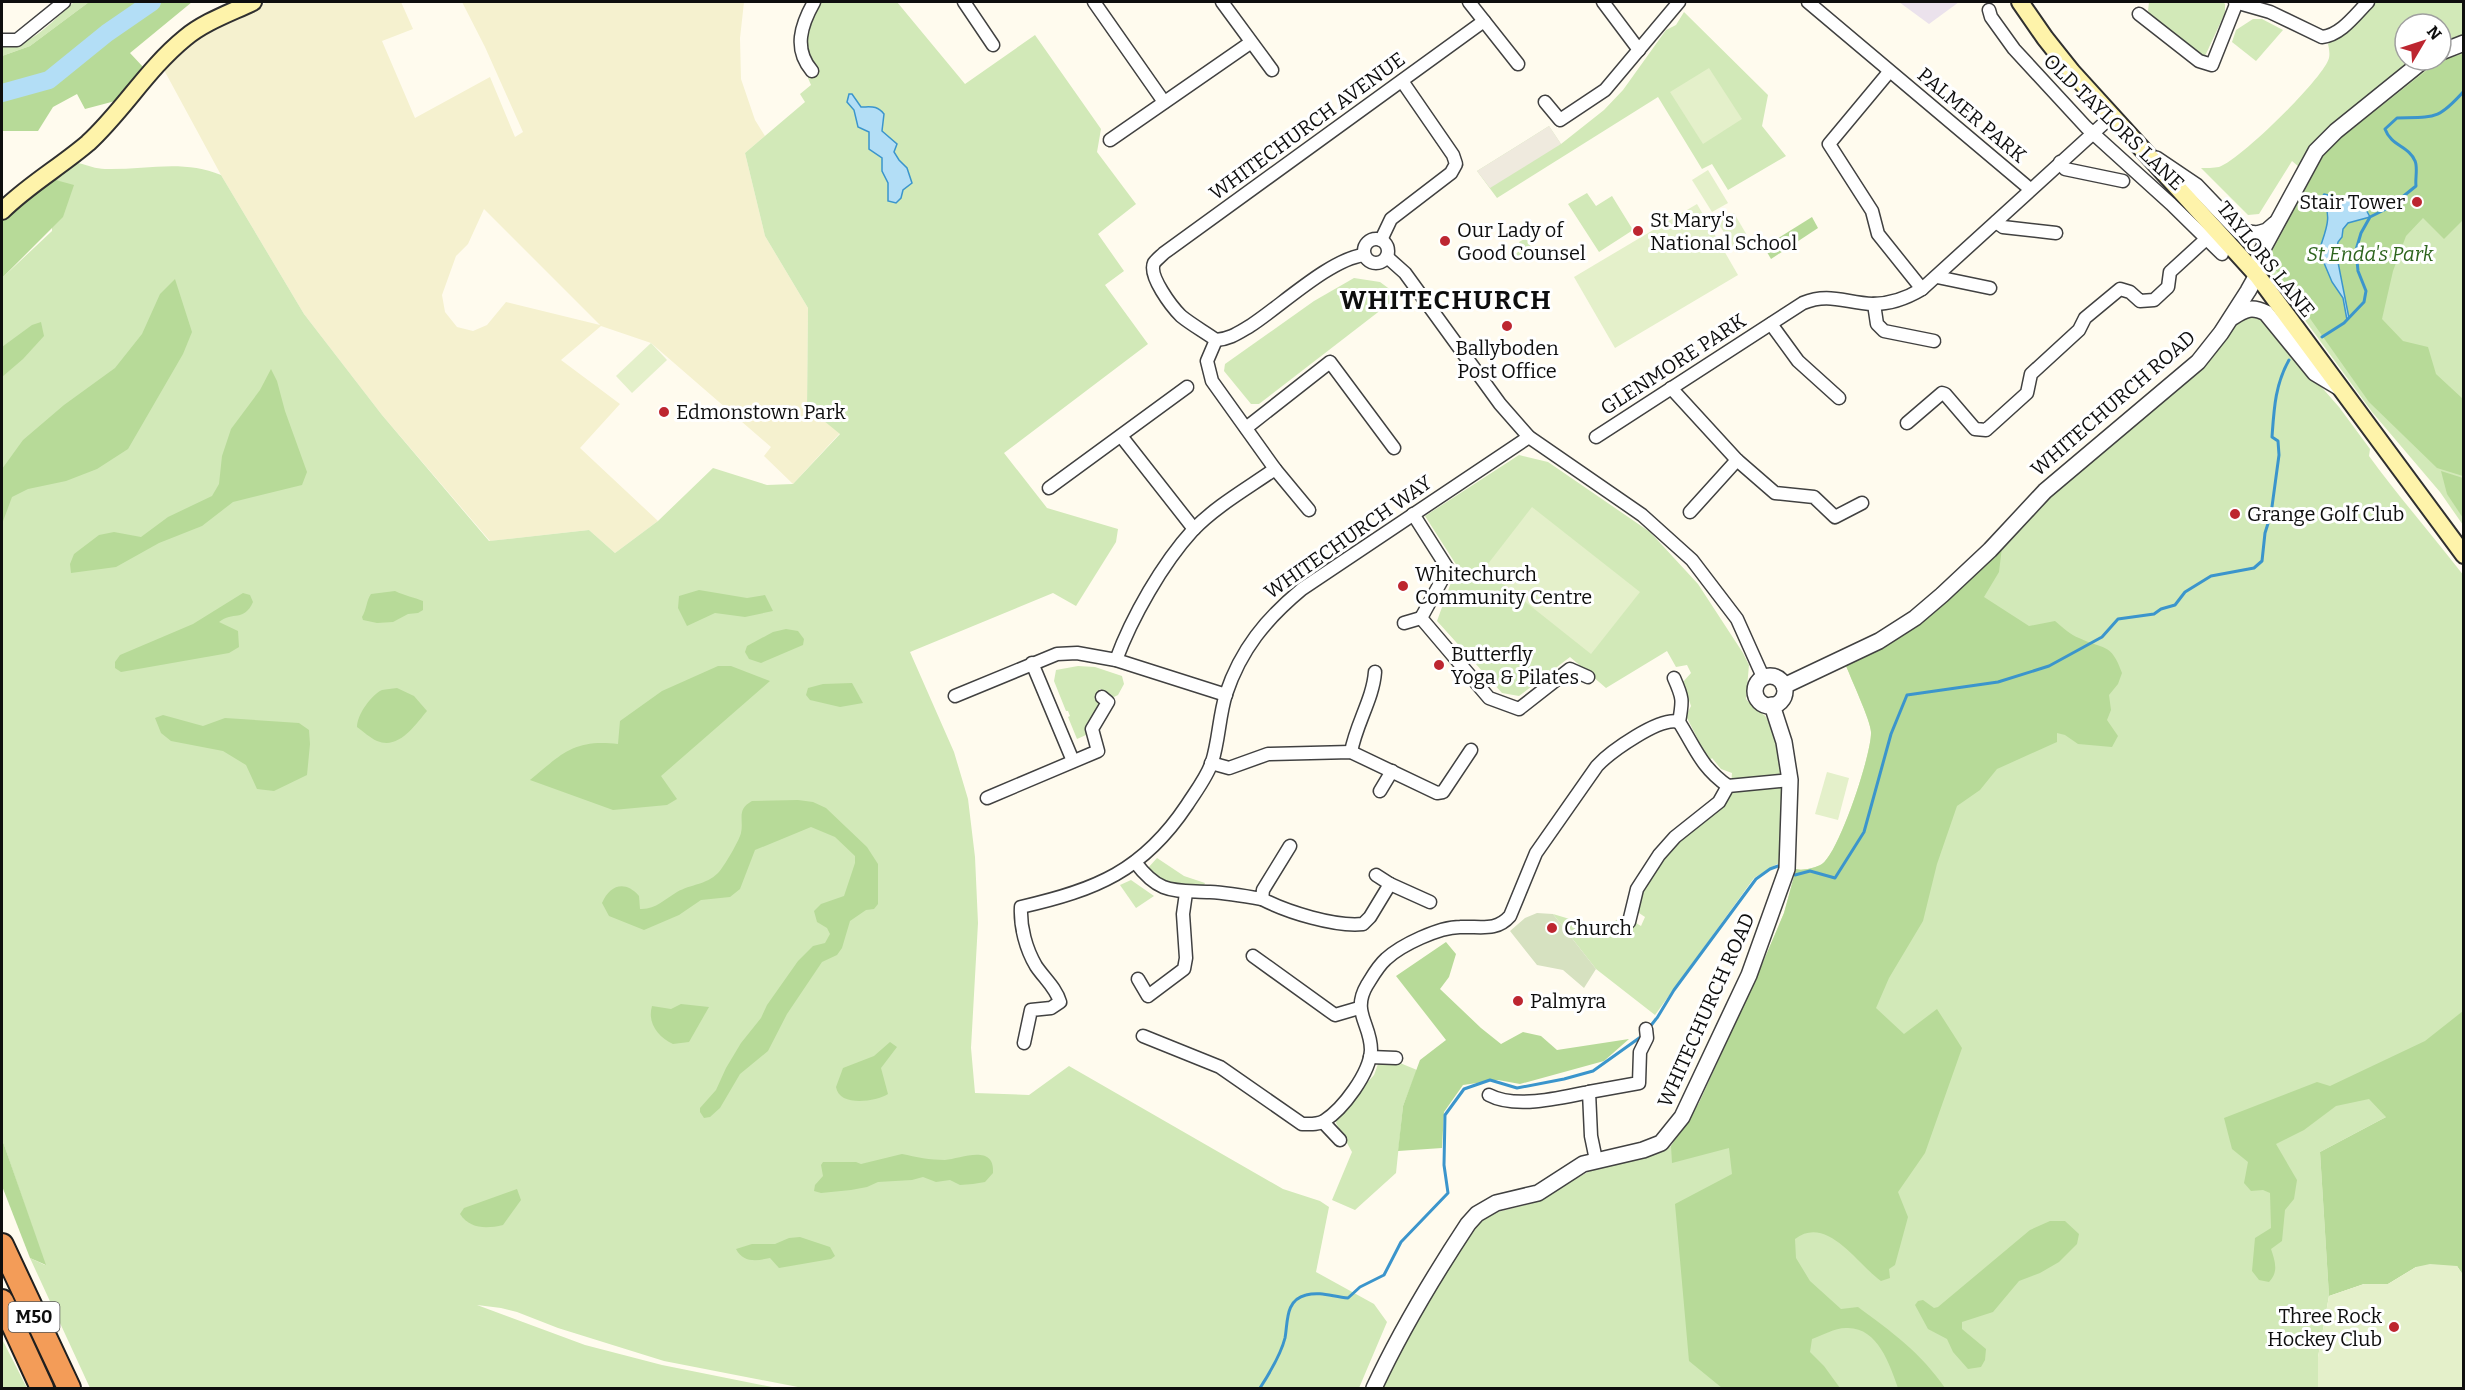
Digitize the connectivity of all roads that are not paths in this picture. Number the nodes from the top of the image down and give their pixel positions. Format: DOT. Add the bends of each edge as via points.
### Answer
graph roads {
  1 [pos="64,2"];
  2 [pos="253,2"];
  3 [pos="814,2"];
  4 [pos="964,2"];
  5 [pos="1094,2"];
  6 [pos="1222,2"];
  7 [pos="1469,2"];
  8 [pos="1603,2"];
  9 [pos="1679,2"];
  10 [pos="1808,2"];
  11 [pos="2020,2"];
  12 [pos="2236,2"];
  13 [pos="2368,2"];
  14 [pos="1989,10"];
  15 [pos="2139,15"];
  16 [pos="1484,21"];
  17 [pos="2,40"];
  18 [pos="1250,43"];
  19 [pos="993,45"];
  20 [pos="1639,50"];
  21 [pos="1518,64"];
  22 [pos="1272,70"];
  23 [pos="812,71"];
  24 [pos="1889,72"];
  25 [pos="2409,72"];
  26 [pos="1402,81"];
  27 [pos="1164,102"];
  28 [pos="1545,102"];
  29 [pos="2112,116"];
  30 [pos="2092,133"];
  31 [pos="1110,140"];
  32 [pos="2142,149"];
  33 [pos="2060,162"];
  34 [pos="2123,181"];
  35 [pos="2030,189"];
  36 [pos="2,212"];
  37 [pos="1996,222"];
  38 [pos="2276,224"];
  39 [pos="2056,233"];
  40 [pos="1381,240"];
  41 [pos="2205,240"];
  42 [pos="2222,254"];
  43 [pos="1364,255"];
  44 [pos="1387,257"];
  45 [pos="2257,275"];
  46 [pos="1937,277"];
  47 [pos="1990,288"];
  48 [pos="1922,289"];
  49 [pos="1874,304"];
  50 [pos="2233,317"];
  51 [pos="1771,324"];
  52 [pos="1216,340"];
  53 [pos="1934,341"];
  54 [pos="1187,387"];
  55 [pos="1671,388"];
  56 [pos="2340,388"];
  57 [pos="1839,398"];
  58 [pos="1907,423"];
  59 [pos="1246,428"];
  60 [pos="1121,436"];
  61 [pos="1529,437"];
  62 [pos="1596,437"];
  63 [pos="1394,448"];
  64 [pos="1737,460"];
  65 [pos="1275,469"];
  66 [pos="1049,488"];
  67 [pos="1862,503"];
  68 [pos="1309,510"];
  69 [pos="1690,512"];
  70 [pos="1413,514"];
  71 [pos="1194,529"];
  72 [pos="2463,555"];
  73 [pos="1421,618"];
  74 [pos="1404,623"];
  75 [pos="1116,660"];
  76 [pos="1032,663"];
  77 [pos="1375,672"];
  78 [pos="1588,677"];
  79 [pos="1763,677"];
  80 [pos="1674,678"];
  81 [pos="1784,686"];
  82 [pos="1226,695"];
  83 [pos="955,696"];
  84 [pos="1102,697"];
  85 [pos="1772,705"];
  86 [pos="1679,722"];
  87 [pos="1472,750"];
  88 [pos="1351,752"];
  89 [pos="1073,761"];
  90 [pos="1211,763"];
  91 [pos="1392,771"];
  92 [pos="1790,780"];
  93 [pos="1728,786"];
  94 [pos="1380,790"];
  95 [pos="987,798"];
  96 [pos="1290,846"];
  97 [pos="1135,862"];
  98 [pos="1376,875"];
  99 [pos="1390,884"];
  100 [pos="1186,892"];
  101 [pos="1262,899"];
  102 [pos="1430,902"];
  103 [pos="1629,922"];
  104 [pos="1253,956"];
  105 [pos="1138,978"];
  106 [pos="1359,1008"];
  107 [pos="1646,1030"];
  108 [pos="1143,1036"];
  109 [pos="1024,1043"];
  110 [pos="1370,1057"];
  111 [pos="1396,1058"];
  112 [pos="1589,1092"];
  113 [pos="1489,1095"];
  114 [pos="1323,1122"];
  115 [pos="1340,1140"];
  116 [pos="1596,1160"];
  117 [pos="2,1245"];
  118 [pos="2,1301"];
  119 [pos="42,1389"];
  120 [pos="69,1389"];
  121 [pos="1374,1389"];
  1 -- 17 [label="street" via="17,40"];
  2 -- 36 [label="main road" via="185,38 150,71 87,143 23,190"];
  3 -- 23 [label="street" via="804,20 801,44 801,53"];
  4 -- 19 [label="street"];
  5 -- 27 [label="street"];
  6 -- 18 [label="street"];
  7 -- 16 [label="street"];
  8 -- 20 [label="street"];
  9 -- 20 [label="street"];
  10 -- 24 [label="street, PALMER PARK"];
  11 -- 29 [label="main road, TAYLORS LANE" via="2065,63"];
  12 -- 13 [label="street" via="2270,12 2322,37 2341,29"];
  12 -- 15 [label="street" via="2212,65 2199,61"];
  14 -- 30 [label="street, OLD TAYLORS LANE" via="2014,49"];
  16 -- 21 [label="street"];
  16 -- 26 [label="street, WHITECHURCH AVENUE"];
  18 -- 22 [label="street"];
  18 -- 27 [label="street"];
  20 -- 28 [label="street" via="1605,90 1560,120"];
  24 -- 35 [label="street, PALMER PARK"];
  24 -- 48 [label="street, PALMER PARK" via="1829,144 1872,211 1878,234"];
  25 -- 38 [label="street, WHITECHURCH ROAD" via="2316,151"];
  26 -- 40 [label="street" via="1456,164 1451,173 1391,219"];
  26 -- 52 [label="street, WHITECHURCH AVENUE" via="1154,263 1153,272 1170,304"];
  27 -- 31 [label="street"];
  29 -- 30 [label="street, GLENMORE PARK"];
  29 -- 32 [label="main road, TAYLORS LANE"];
  30 -- 33 [label="street, GLENMORE PARK"];
  30 -- 41 [label="street, OLD TAYLORS LANE"];
  32 -- 38 [label="street" via="2196,186 2240,232 2258,234"];
  32 -- 45 [label="main road, TAYLORS LANE"];
  33 -- 34 [label="street" via="2066,169"];
  33 -- 35 [label="street, GLENMORE PARK"];
  35 -- 37 [label="street, GLENMORE PARK"];
  37 -- 39 [label="street" via="2003,227"];
  37 -- 46 [label="street, GLENMORE PARK"];
  38 -- 45 [label="street, WHITECHURCH ROAD" via="2259,256"];
  40 -- 43 [label="street" via="1369,240"];
  40 -- 44 [label="street" via="1387,245"];
  41 -- 42 [label="street, OLD TAYLORS LANE"];
  41 -- 58 [label="street" via="2170,272 2168,287 2154,300 2140,301 2120,289 2085,318 2079,330 2031,374 2027,393 1986,430 1975,429 1942,393"];
  43 -- 44 [label="street" via="1372,263"];
  43 -- 52 [label="street" via="1354,256 1323,274 1229,339"];
  44 -- 61 [label="street" via="1405,273 1500,404"];
  45 -- 50 [label="street, WHITECHURCH ROAD"];
  45 -- 56 [label="main road, TAYLORS LANE"];
  46 -- 47 [label="street"];
  46 -- 48 [label="street, GLENMORE PARK"];
  48 -- 49 [label="street, GLENMORE PARK" via="1900,300"];
  49 -- 51 [label="street, GLENMORE PARK" via="1819,296"];
  49 -- 53 [label="street" via="1877,324 1884,331"];
  50 -- 56 [label="street" via="2254,308 2266,313 2315,373"];
  50 -- 81 [label="street, WHITECHURCH ROAD" via="2198,362 2045,491 1990,550 1915,618 1855,653"];
  51 -- 55 [label="street, GLENMORE PARK"];
  51 -- 57 [label="street, GLENMORE PARK" via="1798,361"];
  52 -- 59 [label="street" via="1207,362 1212,381"];
  54 -- 60 [label="street"];
  55 -- 62 [label="street, GLENMORE PARK"];
  55 -- 64 [label="street"];
  56 -- 72 [label="main road, TAYLORS LANE"];
  59 -- 63 [label="street" via="1330,362"];
  59 -- 65 [label="street"];
  60 -- 66 [label="street"];
  60 -- 71 [label="street"];
  61 -- 70 [label="street, WHITECHURCH WAY"];
  61 -- 79 [label="street" via="1642,515 1692,560 1737,619"];
  64 -- 67 [label="street" via="1775,493 1814,496 1835,517"];
  64 -- 69 [label="street"];
  65 -- 68 [label="street"];
  65 -- 71 [label="street"];
  70 -- 73 [label="street" via="1448,569"];
  70 -- 82 [label="street, WHITECHURCH WAY" via="1274,612 1256,633"];
  71 -- 75 [label="street" via="1155,582 1128,629"];
  73 -- 74 [label="street"];
  73 -- 78 [label="street" via="1489,699 1520,709 1570,669"];
  75 -- 76 [label="street" via="1077,653 1057,654"];
  75 -- 82 [label="street"];
  76 -- 83 [label="street"];
  76 -- 89 [label="street"];
  77 -- 88 [label="street"];
  79 -- 81 [label="street" via="1778,678"];
  79 -- 85 [label="street, WHITECHURCH ROAD" via="1755,688 1756,697 1763,704"];
  80 -- 86 [label="street" via="1683,697"];
  81 -- 85 [label="street" via="1783,698"];
  82 -- 90 [label="street, WHITECHURCH WAY"];
  84 -- 89 [label="street" via="1108,702 1092,729 1098,751"];
  85 -- 92 [label="street, WHITECHURCH ROAD" via="1784,742"];
  86 -- 93 [label="street" via="1702,764"];
  86 -- 106 [label="street" via="1664,722 1609,753 1597,766 1536,853 1510,916 1503,923 1494,927 1444,929 1404,948 1386,959 1375,973"];
  87 -- 91 [label="street" via="1443,792"];
  88 -- 90 [label="street" via="1268,754 1229,768"];
  88 -- 91 [label="street"];
  89 -- 95 [label="street"];
  90 -- 97 [label="street, WHITECHURCH WAY" via="1170,831"];
  91 -- 94 [label="street"];
  92 -- 93 [label="street"];
  92 -- 116 [label="street, WHITECHURCH ROAD" via="1787,870 1762,944 1691,1101 1661,1143"];
  93 -- 103 [label="street" via="1719,802 1674,837 1659,855 1636,889"];
  96 -- 101 [label="street" via="1263,890"];
  97 -- 100 [label="street" via="1153,882"];
  97 -- 109 [label="street, WHITECHURCH WAY" via="1117,875 1074,894 1022,907 1023,934 1033,959 1060,1002 1051,1008 1031,1010"];
  98 -- 99 [label="street"];
  99 -- 101 [label="street" via="1363,924 1334,922"];
  99 -- 102 [label="street"];
  100 -- 101 [label="street" via="1208,891"];
  100 -- 105 [label="street" via="1184,969 1148,996"];
  104 -- 106 [label="street" via="1335,1015"];
  106 -- 110 [label="street" via="1369,1038"];
  107 -- 112 [label="street" via="1647,1038 1640,1052 1639,1083"];
  108 -- 114 [label="street" via="1220,1067 1302,1124"];
  110 -- 111 [label="street"];
  110 -- 114 [label="street" via="1348,1097"];
  112 -- 113 [label="street" via="1556,1099 1512,1101"];
  112 -- 116 [label="street"];
  114 -- 115 [label="street"];
  116 -- 121 [label="street, WHITECHURCH ROAD" via="1538,1193 1496,1203 1477,1214 1423,1293"];
  117 -- 120 [label="highway, M50"];
  118 -- 119 [label="highway, M50"];
}
